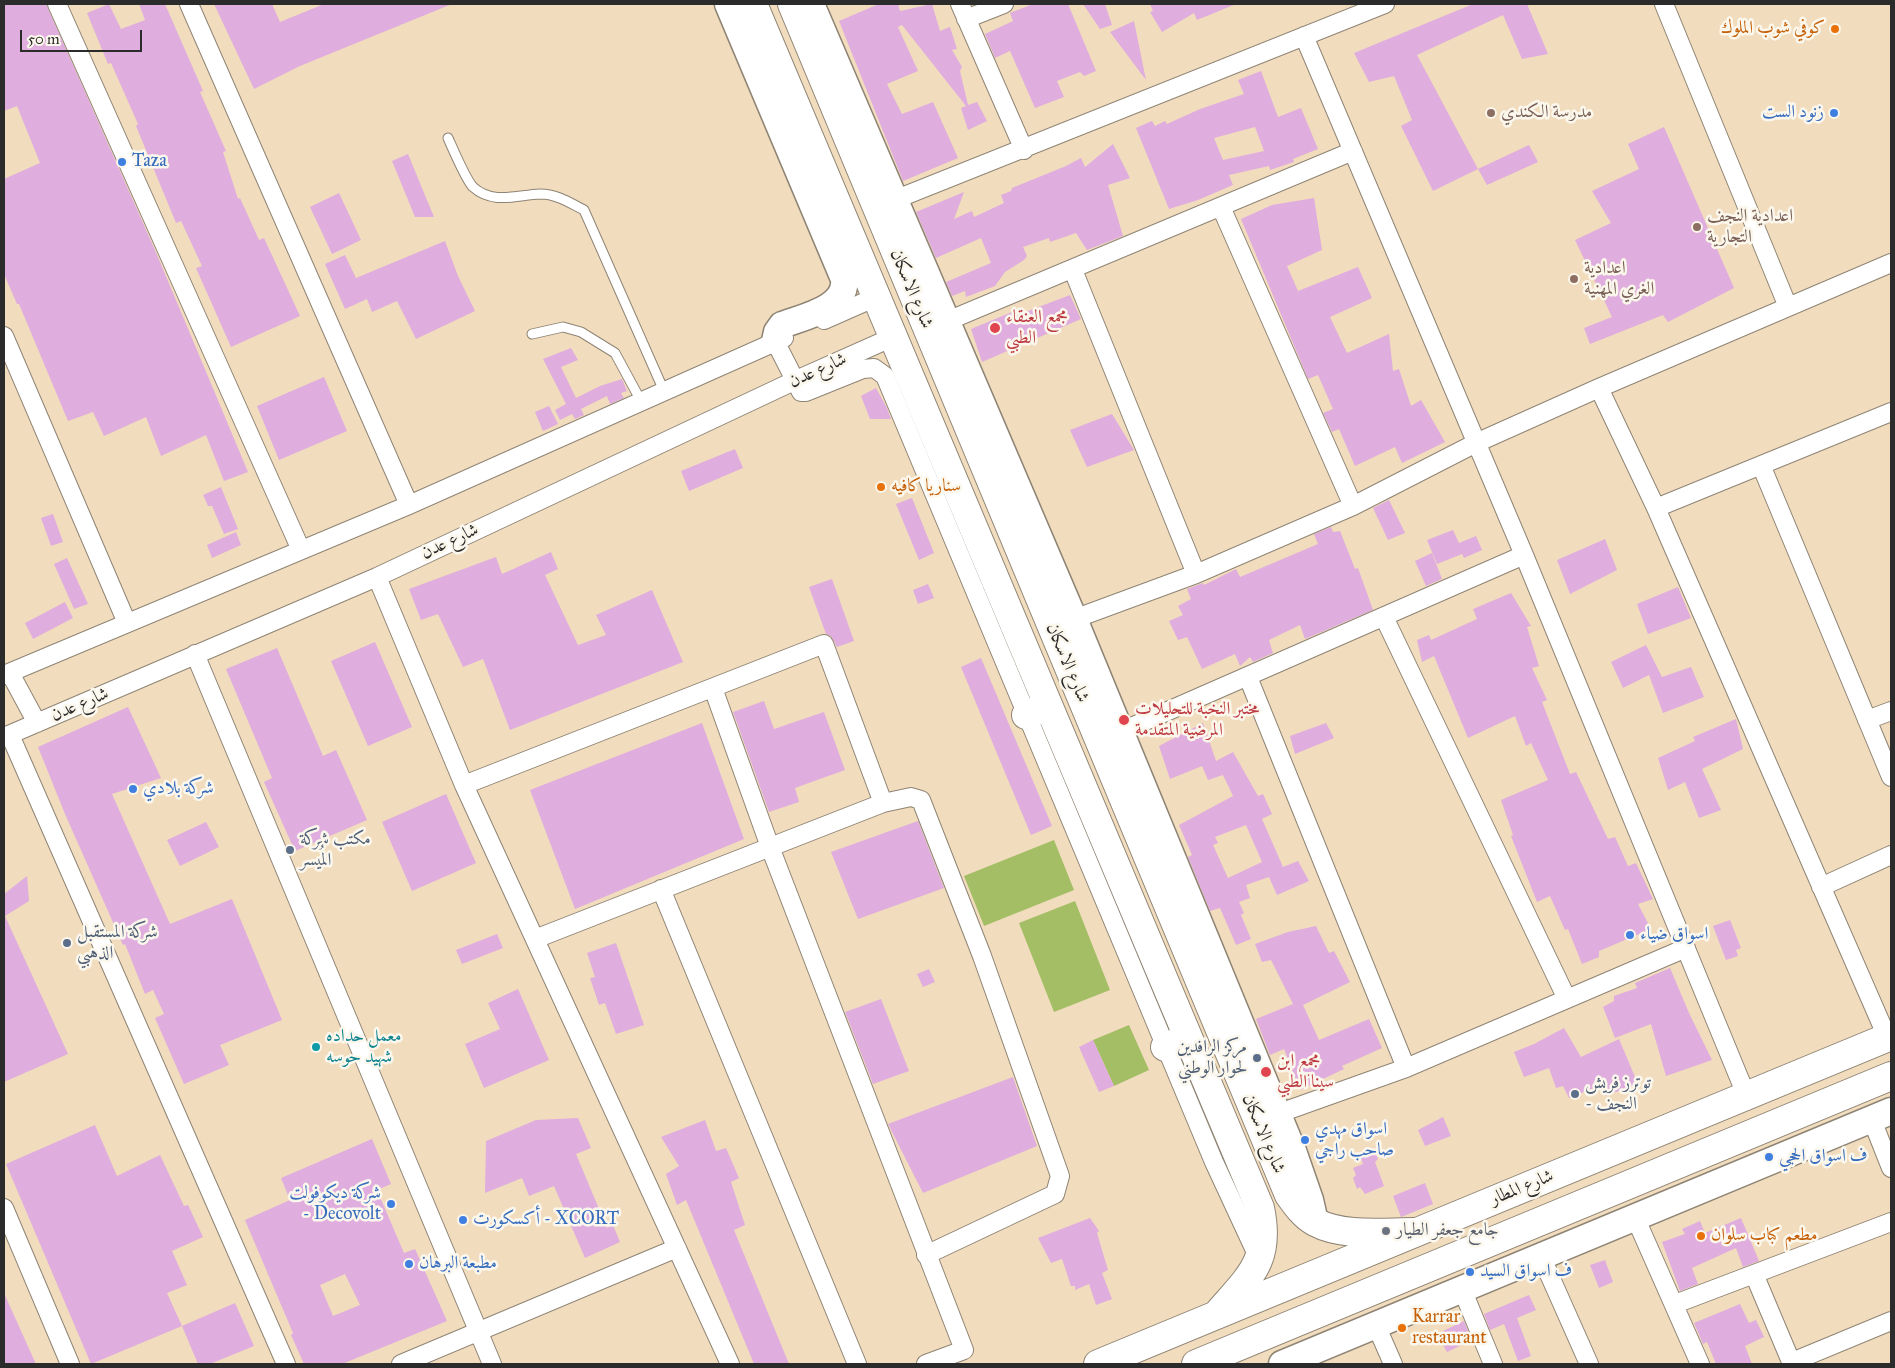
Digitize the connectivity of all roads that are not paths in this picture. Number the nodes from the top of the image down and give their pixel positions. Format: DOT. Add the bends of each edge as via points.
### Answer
graph roads {
  1 [pos="57,4"];
  2 [pos="189,4"];
  3 [pos="792,4"];
  4 [pos="811,4"];
  5 [pos="1004,4"];
  6 [pos="1385,4"];
  7 [pos="1664,4"];
  8 [pos="742,7"];
  9 [pos="963,12"];
  10 [pos="1304,36"];
  11 [pos="851,121"];
  12 [pos="448,138"];
  13 [pos="1024,150"];
  14 [pos="1353,151"];
  15 [pos="894,200"];
  16 [pos="1221,207"];
  17 [pos="1891,263"];
  18 [pos="1072,270"];
  19 [pos="876,296"];
  20 [pos="1788,307"];
  21 [pos="935,314"];
  22 [pos="532,334"];
  23 [pos="4,336"];
  24 [pos="893,337"];
  25 [pos="775,341"];
  26 [pos="794,381"];
  27 [pos="1599,388"];
  28 [pos="664,391"];
  29 [pos="641,401"];
  30 [pos="1891,412"];
  31 [pos="1476,443"];
  32 [pos="1761,465"];
  33 [pos="410,504"];
  34 [pos="1353,506"];
  35 [pos="1656,508"];
  36 [pos="301,550"];
  37 [pos="1524,555"];
  38 [pos="1196,574"];
  39 [pos="376,577"];
  40 [pos="1384,617"];
  41 [pos="1074,619"];
  42 [pos="127,623"];
  43 [pos="195,654"];
  44 [pos="7,674"];
  45 [pos="1248,677"];
  46 [pos="713,688"];
  47 [pos="1037,710"];
  48 [pos="1891,710"];
  49 [pos="1867,720"];
  50 [pos="37,723"];
  51 [pos="1120,732"];
  52 [pos="7,736"];
  53 [pos="1891,777"];
  54 [pos="464,785"];
  55 [pos="883,802"];
  56 [pos="1142,816"];
  57 [pos="770,846"];
  58 [pos="1891,855"];
  59 [pos="1821,887"];
  60 [pos="661,889"];
  61 [pos="535,939"];
  62 [pos="1686,948"];
  63 [pos="1567,999"];
  64 [pos="1889,1036"];
  65 [pos="1177,1042"];
  66 [pos="1406,1068"];
  67 [pos="1237,1071"];
  68 [pos="1891,1076"];
  69 [pos="1209,1087"];
  70 [pos="1748,1097"];
  71 [pos="1265,1113"];
  72 [pos="1881,1115"];
  73 [pos="1225,1126"];
  74 [pos="1891,1168"];
  75 [pos="4,1208"];
  76 [pos="1635,1217"];
  77 [pos="1891,1222"];
  78 [pos="1414,1232"];
  79 [pos="677,1248"];
  80 [pos="926,1256"];
  81 [pos="1541,1256"];
  82 [pos="1259,1260"];
  83 [pos="1754,1274"];
  84 [pos="1462,1289"];
  85 [pos="1675,1304"];
  86 [pos="1219,1312"];
  87 [pos="1891,1321"];
  88 [pos="1376,1325"];
  89 [pos="477,1332"];
  90 [pos="1792,1363"];
  91 [pos="70,1364"];
  92 [pos="286,1364"];
  93 [pos="400,1364"];
  94 [pos="492,1364"];
  95 [pos="730,1364"];
  96 [pos="857,1364"];
  97 [pos="926,1364"];
  98 [pos="1098,1364"];
  99 [pos="1196,1364"];
  100 [pos="1282,1364"];
  101 [pos="1393,1364"];
  102 [pos="1493,1364"];
  103 [pos="1589,1364"];
  104 [pos="1700,1364"];
  1 -- 36 [label="street"];
  2 -- 33 [label="street"];
  3 -- 11 [label="main road, شارع الاسكان"];
  4 -- 11 [label="street"];
  5 -- 9 [label="street"];
  6 -- 10 [label="street"];
  7 -- 20 [label="street"];
  8 -- 19 [label="main road, شارع الاسكان"];
  8 -- 25 [label="street" via="844,279 844,290 838,300 782,325"];
  9 -- 13 [label="street"];
  10 -- 13 [label="street"];
  10 -- 14 [label="street"];
  11 -- 15 [label="street"];
  11 -- 21 [label="main road, شارع الاسكان"];
  12 -- 28 [label="lane" via="472,186 489,196 509,199 541,194 560,197 584,210"];
  13 -- 15 [label="street"];
  14 -- 16 [label="street"];
  14 -- 31 [label="street"];
  15 -- 21 [label="street"];
  16 -- 18 [label="street"];
  16 -- 34 [label="street"];
  17 -- 20 [label="street"];
  18 -- 21 [label="street"];
  18 -- 38 [label="street"];
  19 -- 24 [label="main road, شارع الاسكان"];
  19 -- 25 [label="street"];
  20 -- 27 [label="street"];
  21 -- 41 [label="street"];
  21 -- 56 [label="main road, شارع الاسكان"];
  22 -- 29 [label="lane" via="563,327 581,332 615,352"];
  23 -- 42 [label="street"];
  24 -- 26 [label="street, شارع عدن"];
  24 -- 47 [label="main road, شارع الاسكان"];
  25 -- 26 [label="street"];
  25 -- 28 [label="street"];
  26 -- 39 [label="street, شارع عدن"];
  26 -- 47 [label="street" via="799,390 806,392 863,369 874,368 885,376"];
  27 -- 31 [label="street"];
  27 -- 35 [label="street"];
  28 -- 29 [label="street"];
  29 -- 33 [label="street"];
  30 -- 32 [label="street"];
  31 -- 34 [label="street"];
  31 -- 37 [label="street"];
  32 -- 35 [label="street"];
  32 -- 49 [label="street"];
  33 -- 36 [label="street"];
  34 -- 38 [label="street"];
  35 -- 59 [label="street"];
  36 -- 42 [label="street"];
  37 -- 40 [label="street"];
  37 -- 62 [label="street"];
  38 -- 41 [label="street"];
  39 -- 43 [label="street, شارع عدن"];
  39 -- 54 [label="street"];
  40 -- 45 [label="street"];
  40 -- 63 [label="street"];
  41 -- 51 [label="street"];
  42 -- 44 [label="street"];
  43 -- 50 [label="street, شارع عدن"];
  43 -- 89 [label="street"];
  44 -- 50 [label="street"];
  45 -- 51 [label="street"];
  45 -- 66 [label="street"];
  46 -- 54 [label="street"];
  46 -- 55 [label="street" via="824,644"];
  46 -- 57 [label="street"];
  47 -- 65 [label="main road, شارع الاسكان"];
  48 -- 49 [label="street"];
  49 -- 53 [label="street"];
  50 -- 52 [label="street, شارع عدن"];
  51 -- 56 [label="street"];
  52 -- 92 [label="street"];
  54 -- 61 [label="street"];
  55 -- 57 [label="street"];
  55 -- 80 [label="street" via="911,796 921,800 982,956 1060,1176 1055,1194"];
  56 -- 67 [label="main road, شارع الاسكان"];
  56 -- 71 [label="street"];
  57 -- 60 [label="street"];
  57 -- 80 [label="street"];
  58 -- 59 [label="street"];
  59 -- 64 [label="street"];
  60 -- 61 [label="street"];
  60 -- 96 [label="street"];
  61 -- 79 [label="street"];
  62 -- 63 [label="street"];
  62 -- 70 [label="street"];
  63 -- 66 [label="street"];
  64 -- 70 [label="main road, شارع المطار"];
  65 -- 69 [label="main road, شارع الاسكان"];
  65 -- 82 [label="street" via="1214,1162"];
  66 -- 71 [label="street"];
  67 -- 69 [label="main road" via="1232,1082 1225,1086"];
  67 -- 71 [label="main road, شارع الاسكان"];
  68 -- 99 [label="main road"];
  69 -- 73 [label="main road, شارع الاسكان"];
  70 -- 78 [label="main road, شارع المطار"];
  71 -- 73 [label="main road" via="1236,1111"];
  71 -- 78 [label="main road, شارع الاسكان" via="1288,1194 1315,1222 1347,1231"];
  72 -- 74 [label="street"];
  72 -- 76 [label="street"];
  73 -- 82 [label="main road, شارع الاسكان" via="1260,1208 1264,1245"];
  75 -- 91 [label="street"];
  76 -- 81 [label="street"];
  76 -- 85 [label="street"];
  77 -- 83 [label="street"];
  78 -- 86 [label="main road, شارع المطار"];
  79 -- 89 [label="street"];
  79 -- 95 [label="street"];
  80 -- 97 [label="street" via="964,1350"];
  81 -- 84 [label="street"];
  81 -- 103 [label="street"];
  82 -- 86 [label="main road, شارع الاسكان"];
  83 -- 85 [label="street"];
  83 -- 90 [label="street"];
  84 -- 88 [label="street"];
  84 -- 102 [label="street"];
  85 -- 104 [label="street"];
  86 -- 98 [label="main road, شارع المطار"];
  87 -- 90 [label="street"];
  88 -- 100 [label="street"];
  88 -- 101 [label="street"];
  89 -- 93 [label="street"];
  89 -- 94 [label="street"];
}
